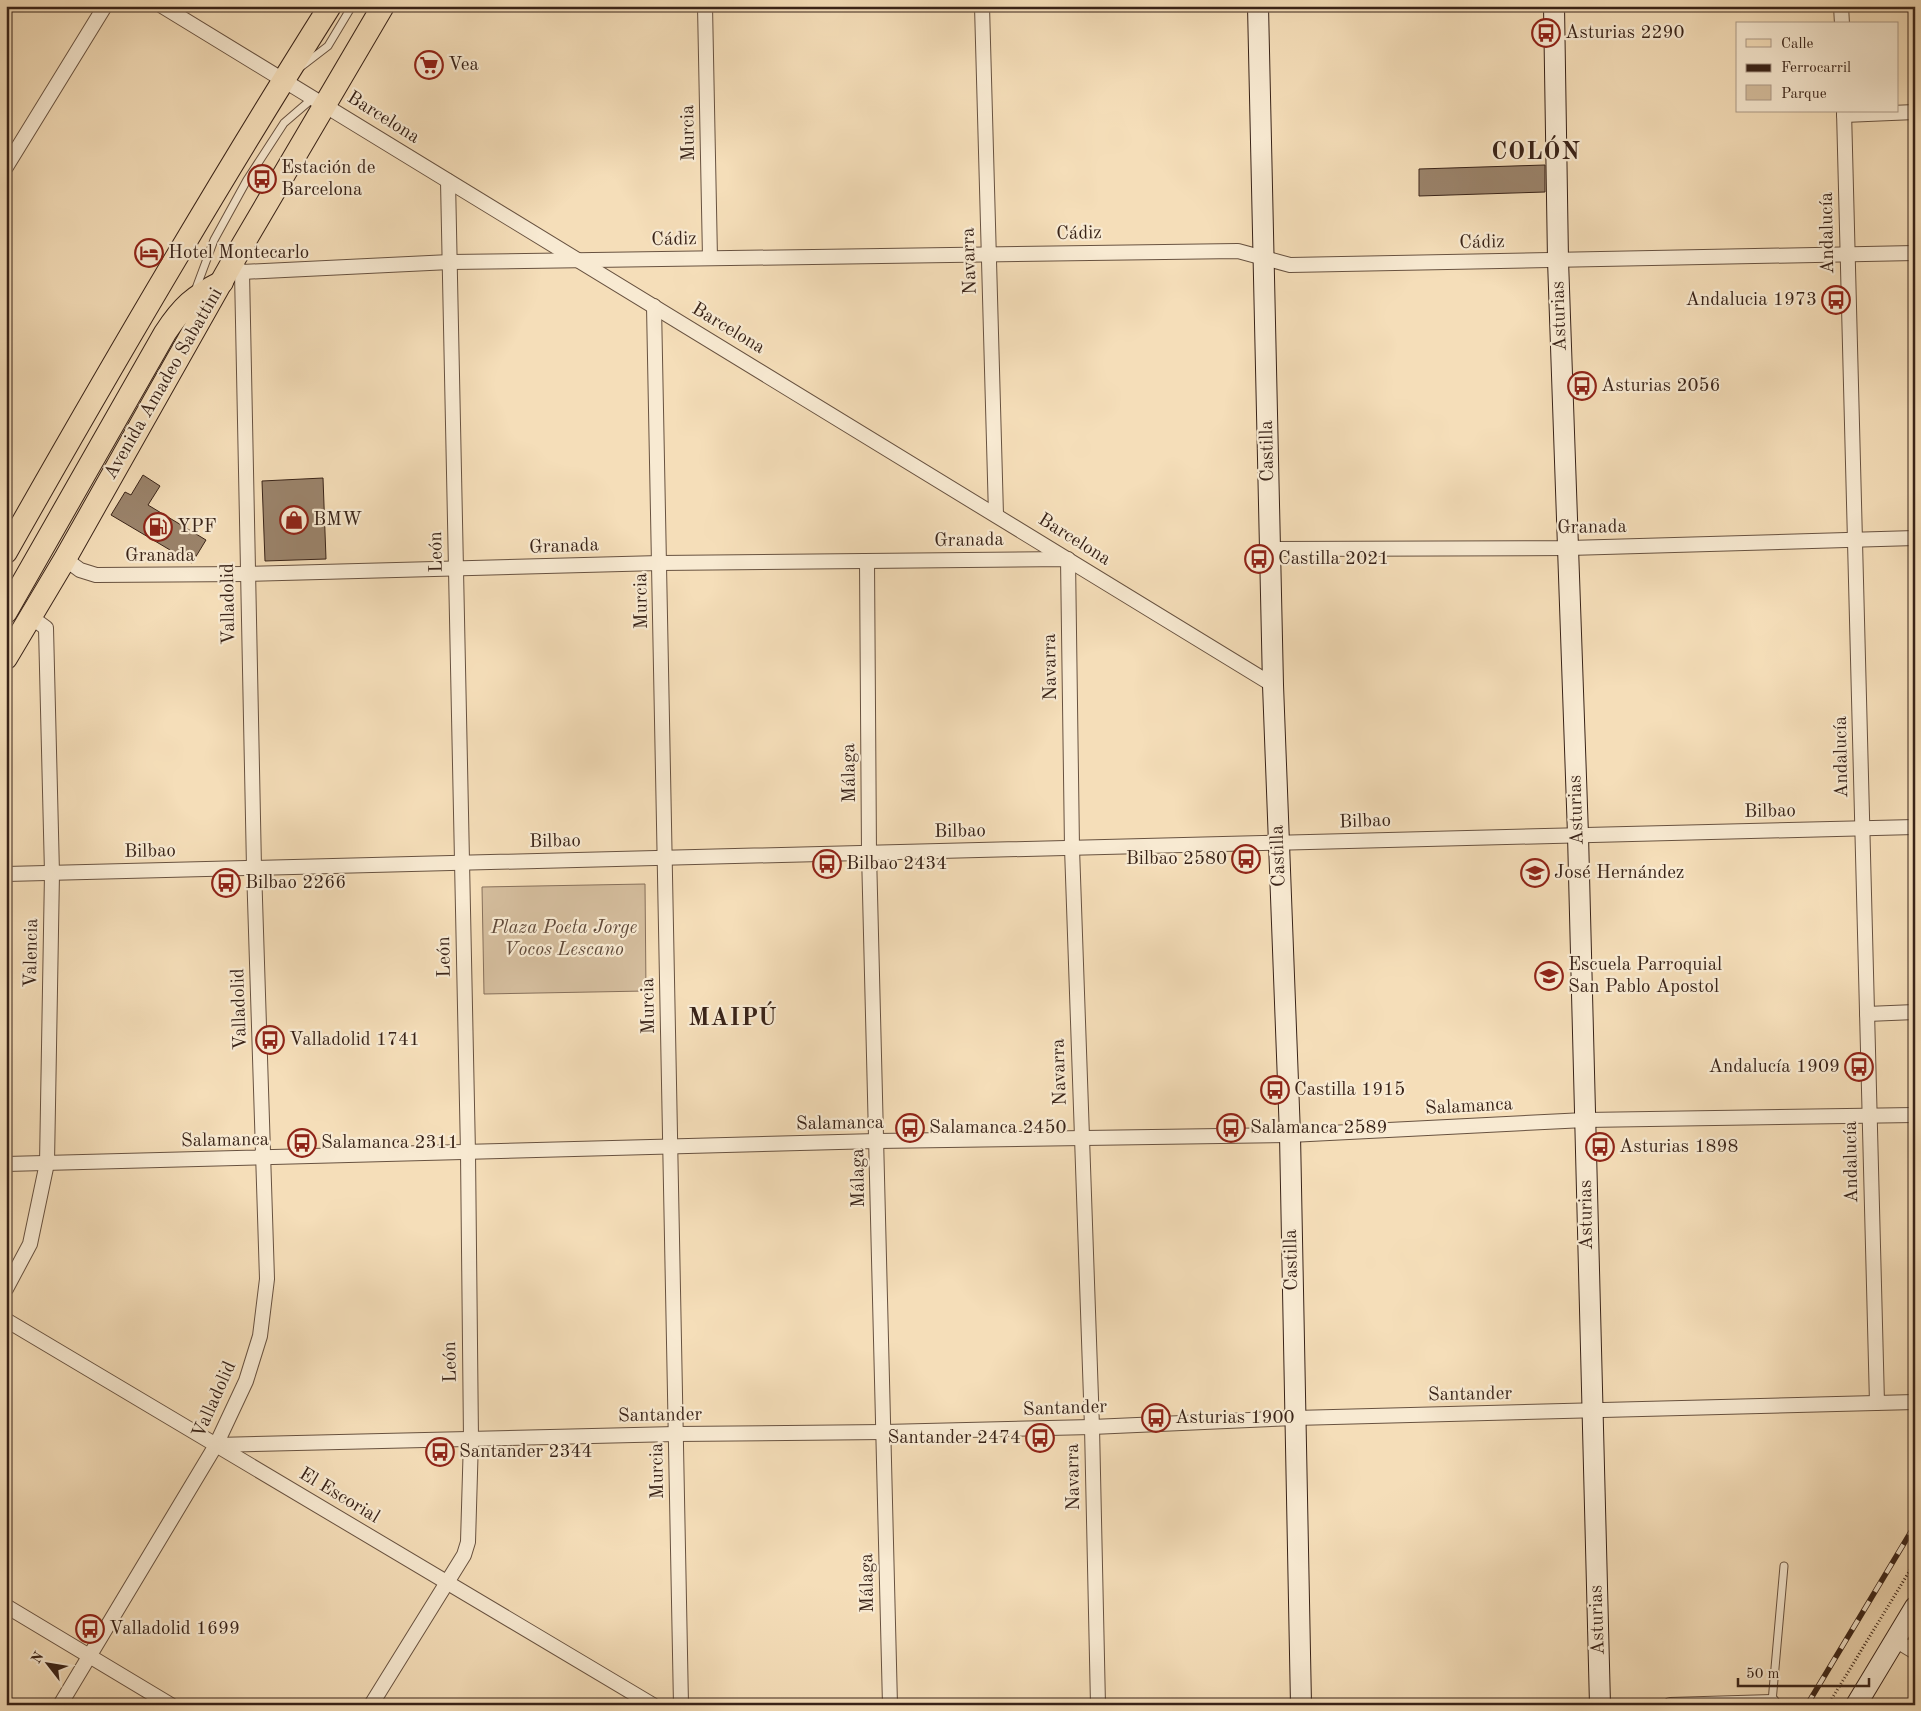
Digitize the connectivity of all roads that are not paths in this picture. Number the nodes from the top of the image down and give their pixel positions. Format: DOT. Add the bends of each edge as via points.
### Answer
graph roads {
  1 [pos="105,6"];
  2 [pos="162,6"];
  3 [pos="330,6"];
  4 [pos="352,6"];
  5 [pos="383,6"];
  6 [pos="705,6"];
  7 [pos="982,6"];
  8 [pos="1258,6"];
  9 [pos="1554,6"];
  10 [pos="1841,6"];
  11 [pos="1842,22"];
  12 [pos="283,81"];
  13 [pos="322,95"];
  14 [pos="1915,112"];
  15 [pos="1844,113"];
  16 [pos="6,167"];
  17 [pos="448,181"];
  18 [pos="1915,253"];
  19 [pos="988,254"];
  20 [pos="1848,254"];
  21 [pos="710,258"];
  22 [pos="1264,258"];
  23 [pos="579,260"];
  24 [pos="1558,260"];
  25 [pos="450,262"];
  26 [pos="232,272"];
  27 [pos="654,306"];
  28 [pos="190,307"];
  29 [pos="182,333"];
  30 [pos="169,375"];
  31 [pos="996,514"];
  32 [pos="1915,538"];
  33 [pos="1855,539"];
  34 [pos="1569,548"];
  35 [pos="1270,549"];
  36 [pos="6,552"];
  37 [pos="65,559"];
  38 [pos="1068,559"];
  39 [pos="867,561"];
  40 [pos="660,563"];
  41 [pos="456,569"];
  42 [pos="247,574"];
  43 [pos="6,612"];
  44 [pos="31,617"];
  45 [pos="6,658"];
  46 [pos="1273,686"];
  47 [pos="1915,827"];
  48 [pos="1862,828"];
  49 [pos="1578,835"];
  50 [pos="1279,843"];
  51 [pos="1072,848"];
  52 [pos="870,853"];
  53 [pos="665,858"];
  54 [pos="462,863"];
  55 [pos="254,868"];
  56 [pos="52,872"];
  57 [pos="6,874"];
  58 [pos="1915,1012"];
  59 [pos="1867,1014"];
  60 [pos="1870,1115"];
  61 [pos="1915,1115"];
  62 [pos="1585,1120"];
  63 [pos="1290,1135"];
  64 [pos="1081,1138"];
  65 [pos="877,1142"];
  66 [pos="671,1147"];
  67 [pos="468,1153"];
  68 [pos="263,1159"];
  69 [pos="47,1163"];
  70 [pos="6,1164"];
  71 [pos="6,1289"];
  72 [pos="6,1320"];
  73 [pos="1915,1402"];
  74 [pos="1877,1403"];
  75 [pos="1592,1410"];
  76 [pos="1295,1418"];
  77 [pos="1092,1427"];
  78 [pos="884,1432"];
  79 [pos="676,1434"];
  80 [pos="471,1439"];
  81 [pos="216,1446"];
  82 [pos="1784,1566"];
  83 [pos="446,1582"];
  84 [pos="6,1606"];
  85 [pos="1915,1607"];
  86 [pos="1895,1640"];
  87 [pos="1915,1652"];
  88 [pos="89,1656"];
  89 [pos="1772,1702"];
  90 [pos="60,1705"];
  91 [pos="172,1705"];
  92 [pos="371,1705"];
  93 [pos="653,1705"];
  94 [pos="682,1705"];
  95 [pos="890,1705"];
  96 [pos="1098,1705"];
  97 [pos="1300,1705"];
  98 [pos="1600,1705"];
  99 [pos="1670,1705"];
  100 [pos="1856,1705"];
  1 -- 16 [label="street"];
  2 -- 12 [label="street, Barcelona"];
  3 -- 12 [label="main road"];
  4 -- 12 [label="lane" via="328,46"];
  5 -- 13 [label="main road, Avenida Amadeo Sabattini" via="348,69"];
  6 -- 21 [label="street, Murcia"];
  7 -- 19 [label="street, Navarra"];
  8 -- 22 [label="street, Castilla"];
  9 -- 24 [label="street, Asturias"];
  10 -- 11 [label="street"];
  12 -- 13 [label="street, Barcelona"];
  12 -- 36 [label="main road" via="77,426"];
  13 -- 17 [label="street, Barcelona"];
  13 -- 26 [label="main road, Avenida Amadeo Sabattini"];
  13 -- 28 [label="lane" via="284,123 247,180 214,240"];
  14 -- 15 [label="street"];
  15 -- 20 [label="street, Andalucía"];
  17 -- 23 [label="street, Barcelona"];
  17 -- 25 [label="street, León"];
  18 -- 20 [label="street, Cádiz"];
  19 -- 21 [label="street, Cádiz"];
  19 -- 22 [label="street, Cádiz" via="1238,251"];
  19 -- 31 [label="street, Navarra"];
  20 -- 24 [label="street, Cádiz"];
  20 -- 33 [label="street, Andalucía"];
  21 -- 23 [label="street, Cádiz"];
  22 -- 24 [label="street, Cádiz" via="1290,265"];
  22 -- 35 [label="street, Castilla"];
  23 -- 25 [label="street, Cádiz"];
  23 -- 27 [label="street, Barcelona"];
  24 -- 34 [label="street, Asturias"];
  25 -- 26 [label="street, Cádiz"];
  25 -- 41 [label="street, León"];
  26 -- 28 [label="main road"];
  26 -- 30 [label="main road, Avenida Amadeo Sabattini"];
  26 -- 42 [label="street, Valladolid"];
  27 -- 31 [label="street, Barcelona"];
  27 -- 40 [label="street, Murcia"];
  28 -- 43 [label="main road" via="173,321 155,350"];
  29 -- 30 [label="lane"];
  30 -- 37 [label="main road, Avenida Amadeo Sabattini"];
  31 -- 38 [label="street, Barcelona"];
  32 -- 33 [label="street, Granada"];
  33 -- 34 [label="street, Granada"];
  33 -- 48 [label="street, Andalucía"];
  34 -- 35 [label="street, Granada"];
  34 -- 49 [label="street, Asturias"];
  35 -- 46 [label="street, Castilla"];
  37 -- 42 [label="street, Granada" via="80,570 96,575"];
  37 -- 44 [label="main road, Avenida Amadeo Sabattini"];
  38 -- 39 [label="street, Granada"];
  38 -- 46 [label="street, Barcelona"];
  38 -- 51 [label="street, Navarra"];
  39 -- 40 [label="street, Granada"];
  39 -- 52 [label="street, Málaga"];
  40 -- 41 [label="street, Granada"];
  40 -- 53 [label="street, Murcia"];
  41 -- 42 [label="street, Granada"];
  41 -- 54 [label="street, León"];
  42 -- 55 [label="street, Valladolid"];
  44 -- 45 [label="main road, Avenida Amadeo Sabattini"];
  44 -- 56 [label="street, Valencia" via="46,628"];
  46 -- 50 [label="street, Castilla"];
  47 -- 48 [label="street, Bilbao"];
  48 -- 49 [label="street, Bilbao"];
  48 -- 59 [label="street, Andalucía"];
  49 -- 50 [label="street, Bilbao"];
  49 -- 62 [label="street, Asturias"];
  50 -- 51 [label="street, Bilbao"];
  50 -- 63 [label="street, Castilla"];
  51 -- 52 [label="street, Bilbao"];
  51 -- 64 [label="street, Navarra"];
  52 -- 53 [label="street, Bilbao"];
  52 -- 65 [label="street, Málaga"];
  53 -- 54 [label="street, Bilbao"];
  53 -- 66 [label="street, Murcia"];
  54 -- 55 [label="street, Bilbao"];
  54 -- 67 [label="street, León"];
  55 -- 56 [label="street, Bilbao"];
  55 -- 68 [label="street, Valladolid"];
  56 -- 57 [label="street, Bilbao"];
  56 -- 69 [label="street, Valencia"];
  58 -- 59 [label="street"];
  59 -- 60 [label="street, Andalucía"];
  60 -- 61 [label="street, Salamanca"];
  60 -- 62 [label="street, Salamanca"];
  60 -- 74 [label="street, Andalucía"];
  62 -- 63 [label="street, Salamanca"];
  62 -- 75 [label="street, Asturias"];
  63 -- 64 [label="street, Salamanca"];
  63 -- 76 [label="street, Castilla"];
  64 -- 65 [label="street, Salamanca"];
  64 -- 77 [label="street, Navarra"];
  65 -- 66 [label="street, Salamanca"];
  65 -- 78 [label="street, Málaga"];
  66 -- 67 [label="street, Salamanca"];
  66 -- 79 [label="street, Murcia"];
  67 -- 68 [label="street, Salamanca"];
  67 -- 80 [label="street, León"];
  68 -- 69 [label="street, Salamanca"];
  68 -- 81 [label="street, Valladolid" via="267,1279 260,1336 246,1382"];
  69 -- 70 [label="street, Salamanca"];
  69 -- 71 [label="street, Valencia" via="30,1244"];
  72 -- 81 [label="street, El Escorial"];
  73 -- 74 [label="street, Santander"];
  74 -- 75 [label="street, Santander"];
  75 -- 76 [label="street, Santander"];
  75 -- 98 [label="street, Asturias"];
  76 -- 77 [label="street, Santander"];
  76 -- 97 [label="street, Castilla"];
  77 -- 78 [label="street, Santander"];
  77 -- 96 [label="street, Navarra"];
  78 -- 79 [label="street, Santander"];
  78 -- 95 [label="street, Málaga"];
  79 -- 80 [label="street, Santander"];
  79 -- 94 [label="street, Murcia"];
  80 -- 81 [label="street, Santander"];
  80 -- 83 [label="street, León" via="468,1542 464,1555"];
  81 -- 83 [label="street, El Escorial"];
  81 -- 88 [label="street, Valladolid"];
  82 -- 89 [label="lane"];
  83 -- 92 [label="street, León"];
  83 -- 93 [label="street, El Escorial"];
  84 -- 88 [label="street"];
  85 -- 86 [label="street"];
  86 -- 87 [label="street"];
  86 -- 100 [label="street"];
  88 -- 90 [label="street, Valladolid"];
  88 -- 91 [label="street"];
  89 -- 99 [label="street"];
}
